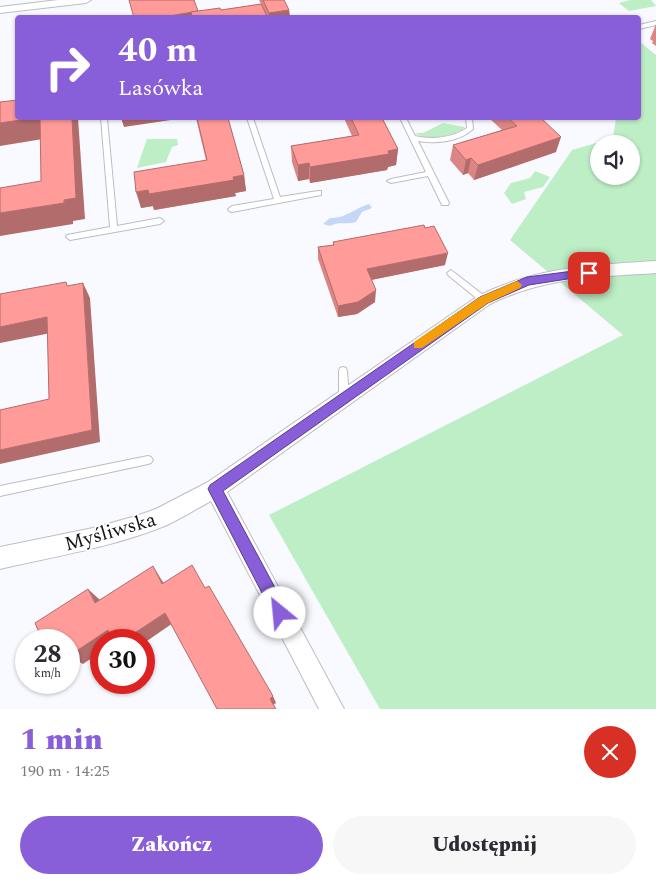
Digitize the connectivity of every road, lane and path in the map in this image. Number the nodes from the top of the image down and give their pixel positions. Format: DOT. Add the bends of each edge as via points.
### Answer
graph roads {
  1 [pos="86,0"];
  2 [pos="0,10"];
  3 [pos="656,23"];
  4 [pos="641,27"];
  5 [pos="104,120"];
  6 [pos="251,120"];
  7 [pos="404,120"];
  8 [pos="470,120"];
  9 [pos="414,138"];
  10 [pos="431,173"];
  11 [pos="391,181"];
  12 [pos="318,193"];
  13 [pos="278,200"];
  14 [pos="445,203"];
  15 [pos="232,209"];
  16 [pos="160,220"];
  17 [pos="114,229"];
  18 [pos="70,237"];
  19 [pos="656,267"];
  20 [pos="452,273"];
  21 [pos="484,300"];
  22 [pos="344,371"];
  23 [pos="344,397"];
  24 [pos="148,460"];
  25 [pos="215,489"];
  26 [pos="0,491"];
  27 [pos="0,558"];
  28 [pos="332,709"];
  1 -- 2 [label="street"];
  3 -- 4 [label="lane"];
  5 -- 17 [label="lane"];
  6 -- 13 [label="lane"];
  7 -- 9 [label="lane"];
  8 -- 9 [label="lane" via="471,126 465,133 432,141"];
  9 -- 10 [label="lane"];
  10 -- 11 [label="lane"];
  10 -- 14 [label="lane"];
  12 -- 13 [label="lane"];
  13 -- 15 [label="lane"];
  16 -- 17 [label="lane"];
  17 -- 18 [label="lane"];
  19 -- 21 [label="street, Myśliwska" via="527,281"];
  20 -- 21 [label="lane"];
  21 -- 23 [label="street, Myśliwska"];
  22 -- 23 [label="lane"];
  23 -- 25 [label="street, Myśliwska"];
  24 -- 26 [label="lane"];
  25 -- 27 [label="street, Myśliwska" via="136,526"];
  25 -- 28 [label="street"];
}
